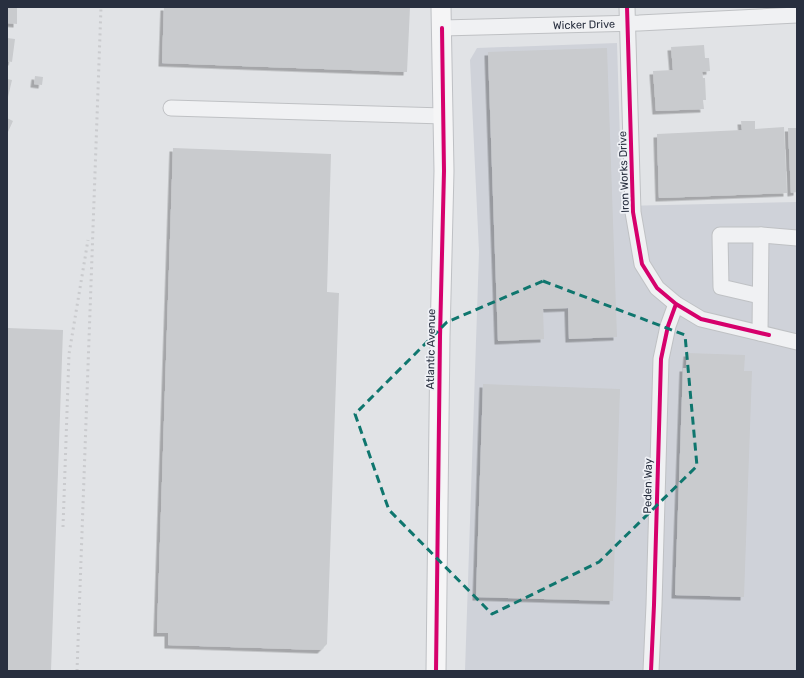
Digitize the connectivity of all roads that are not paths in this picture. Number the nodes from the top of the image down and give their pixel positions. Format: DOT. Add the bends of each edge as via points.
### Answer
graph roads {
  1 [pos="441,7"];
  2 [pos="627,7"];
  3 [pos="797,15"];
  4 [pos="628,23"];
  5 [pos="442,28"];
  6 [pos="171,108"];
  7 [pos="444,116"];
  8 [pos="761,235"];
  9 [pos="797,238"];
  10 [pos="760,296"];
  11 [pos="676,304"];
  12 [pos="764,334"];
  13 [pos="797,342"];
  14 [pos="436,671"];
  15 [pos="651,671"];
  1 -- 5 [label="main road, Atlantic Avenue"];
  2 -- 4 [label="street, Iron Works Drive"];
  3 -- 4 [label="street, Wicker Drive"];
  4 -- 5 [label="street, Wicker Drive"];
  4 -- 11 [label="street, Iron Works Drive" via="637,240 642,264 657,288"];
  5 -- 7 [label="main road, Atlantic Avenue"];
  6 -- 7 [label="street"];
  7 -- 14 [label="main road, Atlantic Avenue"];
  8 -- 9 [label="street"];
  8 -- 10 [label="street"];
  8 -- 10 [label="street" via="720,235 721,287"];
  10 -- 12 [label="street"];
  11 -- 12 [label="street, Iron Works Drive" via="701,319"];
  11 -- 15 [label="street, Peden Way" via="661,359"];
  12 -- 13 [label="street, Iron Works Drive"];
}
